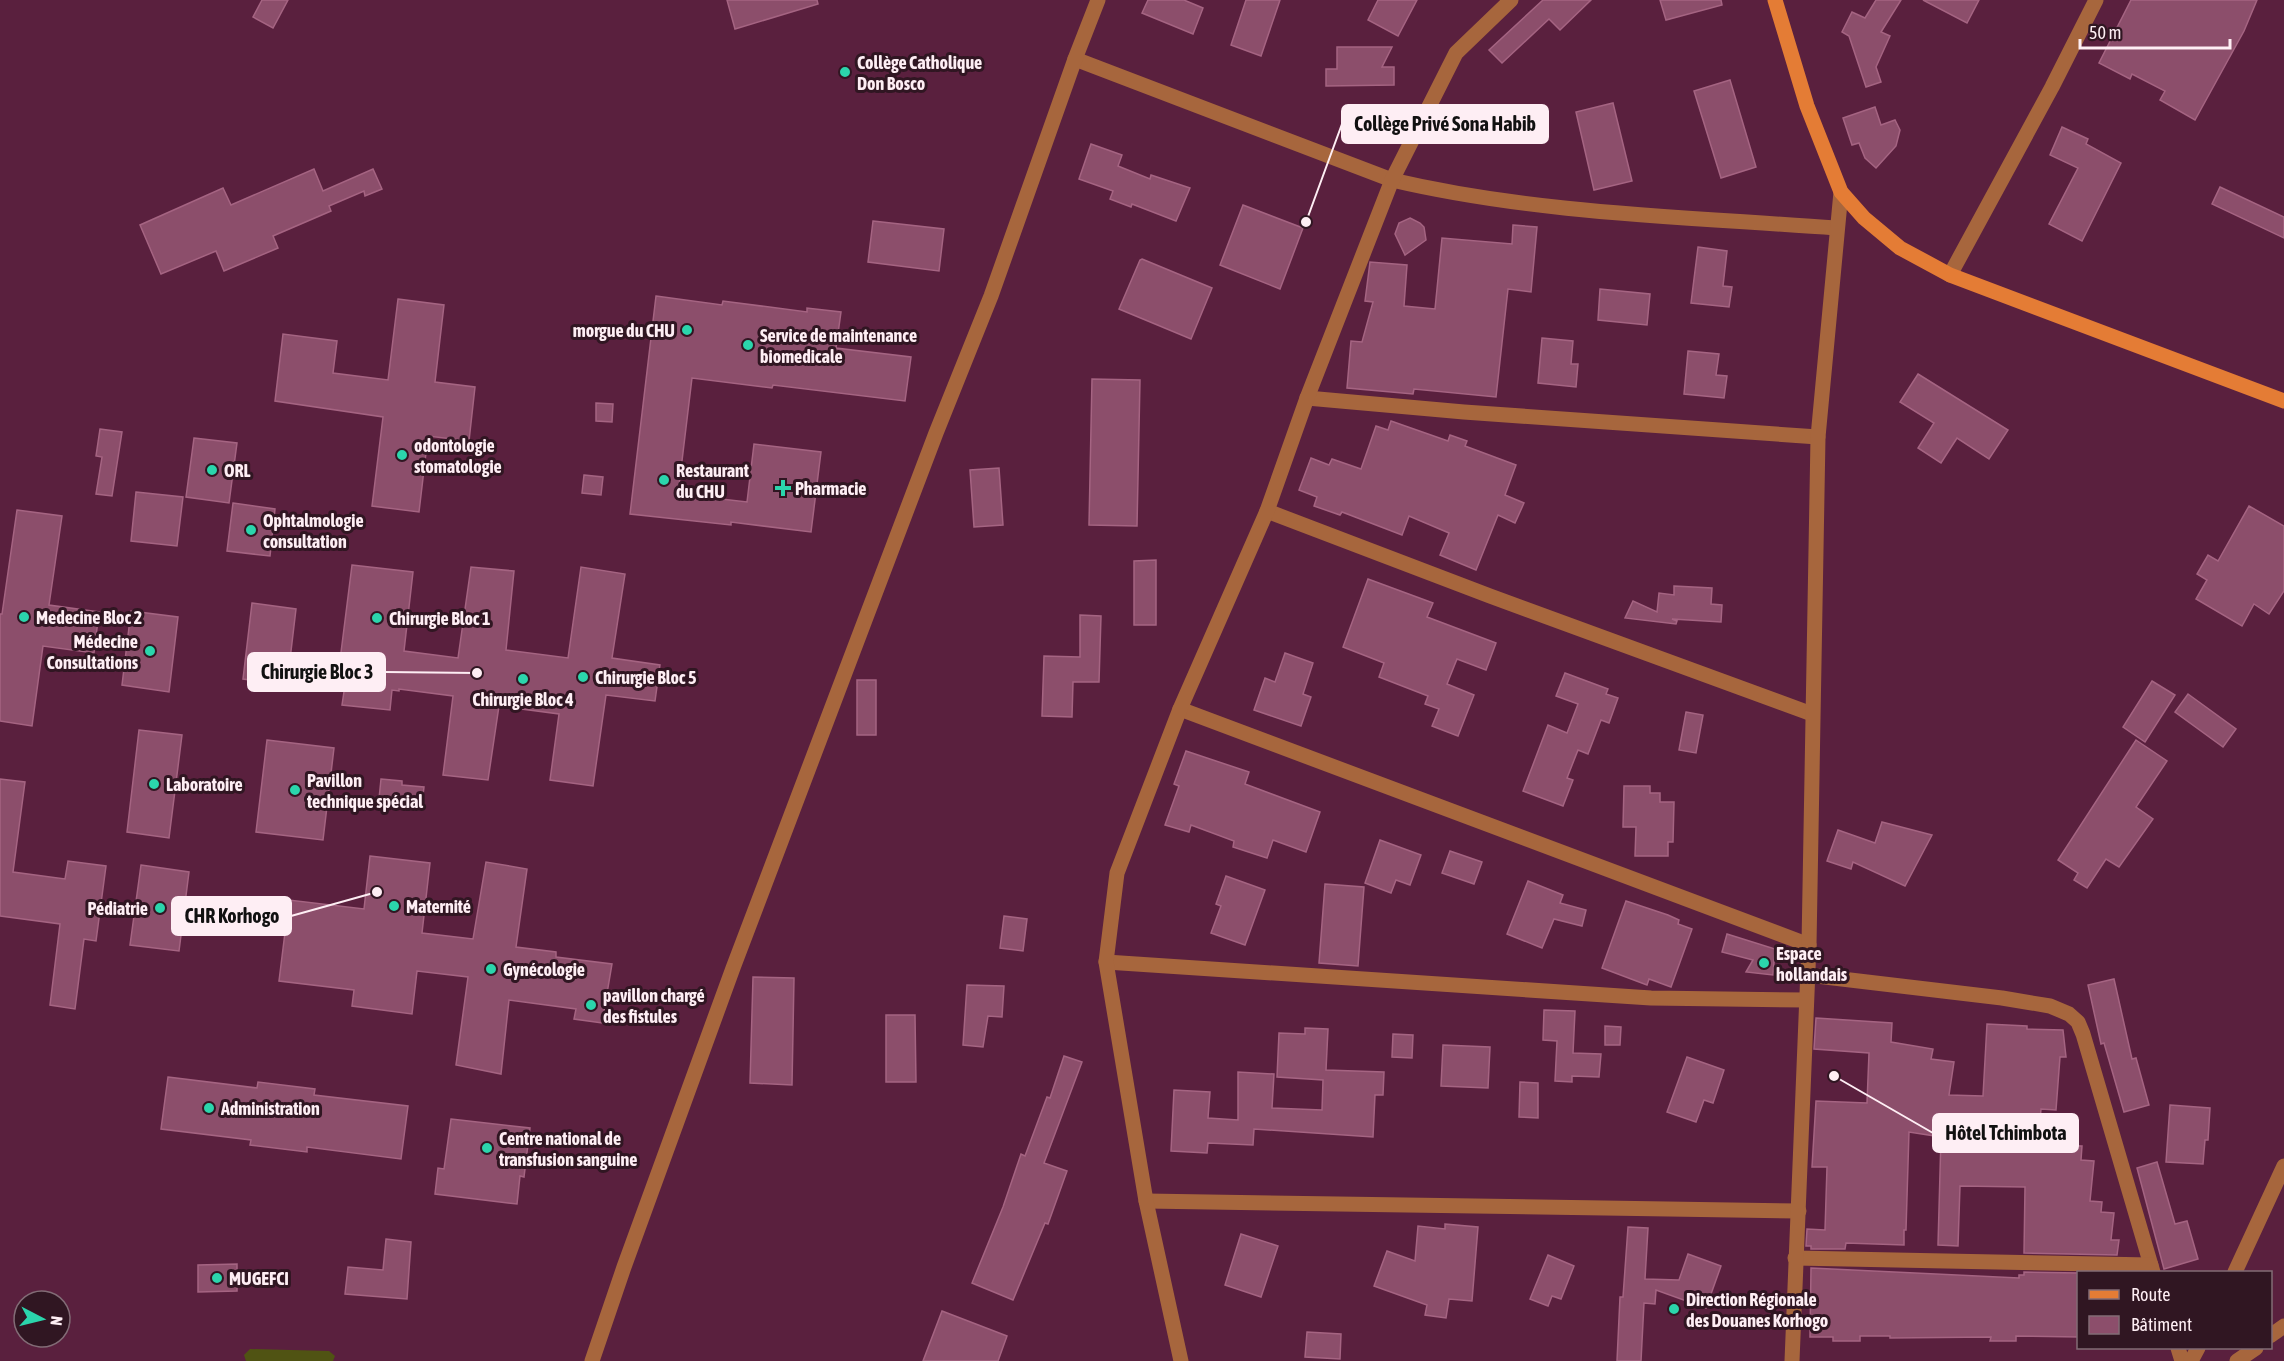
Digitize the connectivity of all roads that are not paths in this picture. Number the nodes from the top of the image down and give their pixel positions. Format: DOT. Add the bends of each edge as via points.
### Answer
graph roads {
  1 [pos="1098,0"];
  2 [pos="1511,0"];
  3 [pos="1775,0"];
  4 [pos="2096,0"];
  5 [pos="1075,59"];
  6 [pos="1392,180"];
  7 [pos="1841,192"];
  8 [pos="1836,228"];
  9 [pos="1950,275"];
  10 [pos="1306,398"];
  11 [pos="2284,401"];
  12 [pos="1818,437"];
  13 [pos="1266,511"];
  14 [pos="1179,709"];
  15 [pos="1812,714"];
  16 [pos="1809,945"];
  17 [pos="1106,962"];
  18 [pos="1808,975"];
  19 [pos="1806,1000"];
  20 [pos="2284,1166"];
  21 [pos="1146,1201"];
  22 [pos="1799,1211"];
  23 [pos="1795,1258"];
  24 [pos="2152,1269"];
  25 [pos="2235,1271"];
  26 [pos="2284,1326"];
  27 [pos="2272,1335"];
  28 [pos="2253,1349"];
  29 [pos="592,1361"];
  30 [pos="1181,1361"];
  31 [pos="1792,1361"];
  32 [pos="2238,1361"];
  1 -- 5 [label="street"];
  2 -- 6 [label="street" via="1456,53"];
  3 -- 7 [label="street" via="1807,106"];
  4 -- 9 [label="street"];
  5 -- 6 [label="street"];
  5 -- 29 [label="street" via="991,296 733,968"];
  6 -- 8 [label="street" via="1447,193 1568,208"];
  6 -- 10 [label="street"];
  7 -- 8 [label="street"];
  7 -- 9 [label="street" via="1864,218 1900,248"];
  8 -- 12 [label="street"];
  9 -- 11 [label="street"];
  10 -- 12 [label="street"];
  10 -- 13 [label="street"];
  12 -- 15 [label="street"];
  13 -- 14 [label="street"];
  13 -- 15 [label="street"];
  14 -- 16 [label="street"];
  14 -- 17 [label="street" via="1117,873"];
  15 -- 16 [label="street"];
  16 -- 18 [label="street"];
  17 -- 19 [label="street" via="1640,997"];
  17 -- 21 [label="street"];
  18 -- 19 [label="street"];
  18 -- 24 [label="street" via="2002,998 2050,1006 2069,1014 2083,1034"];
  19 -- 22 [label="street"];
  20 -- 25 [label="street"];
  21 -- 22 [label="street"];
  21 -- 30 [label="street"];
  22 -- 23 [label="street"];
  23 -- 24 [label="street"];
  23 -- 31 [label="street"];
  26 -- 27 [label="street"];
  28 -- 32 [label="street"];
}
